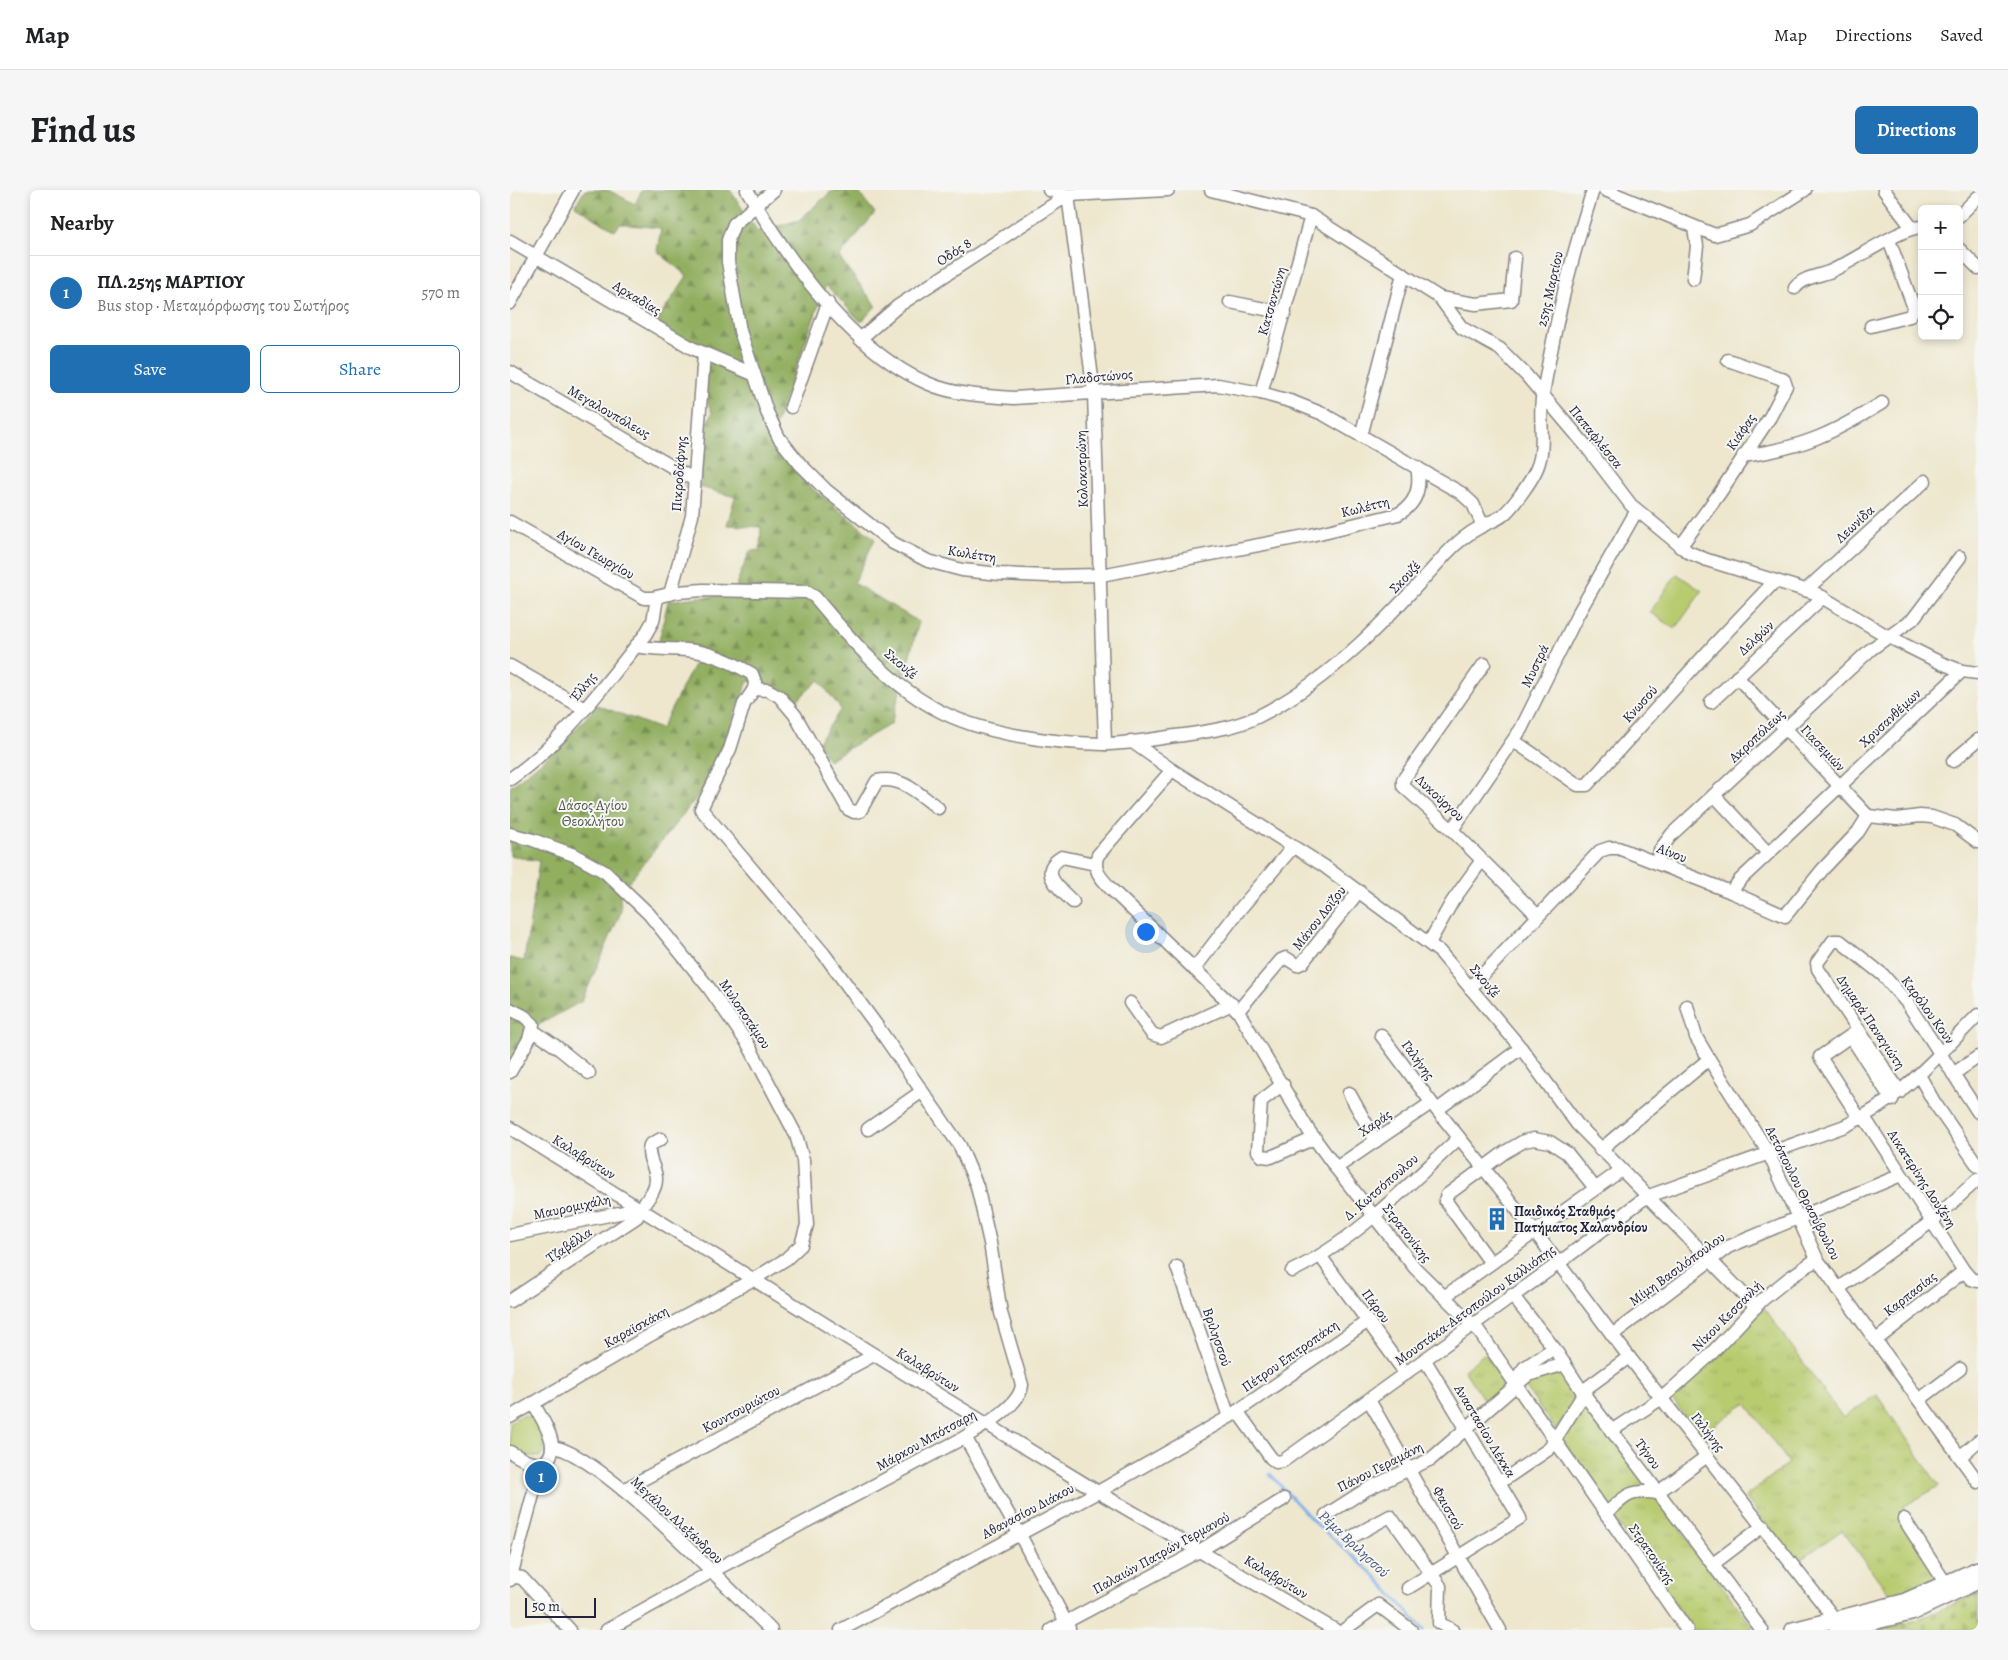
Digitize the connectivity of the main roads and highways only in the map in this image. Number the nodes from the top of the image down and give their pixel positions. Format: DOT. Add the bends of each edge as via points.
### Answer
graph roads {
  1 [pos="1978,1569"];
  2 [pos="1978,1581"];
  3 [pos="1836,1624"];
  4 [pos="1793,1630"];
  1 -- 3 [label="main road" via="1897,1604"];
  2 -- 3 [label="main road" via="1911,1613"];
  3 -- 4 [label="main road"];
}
